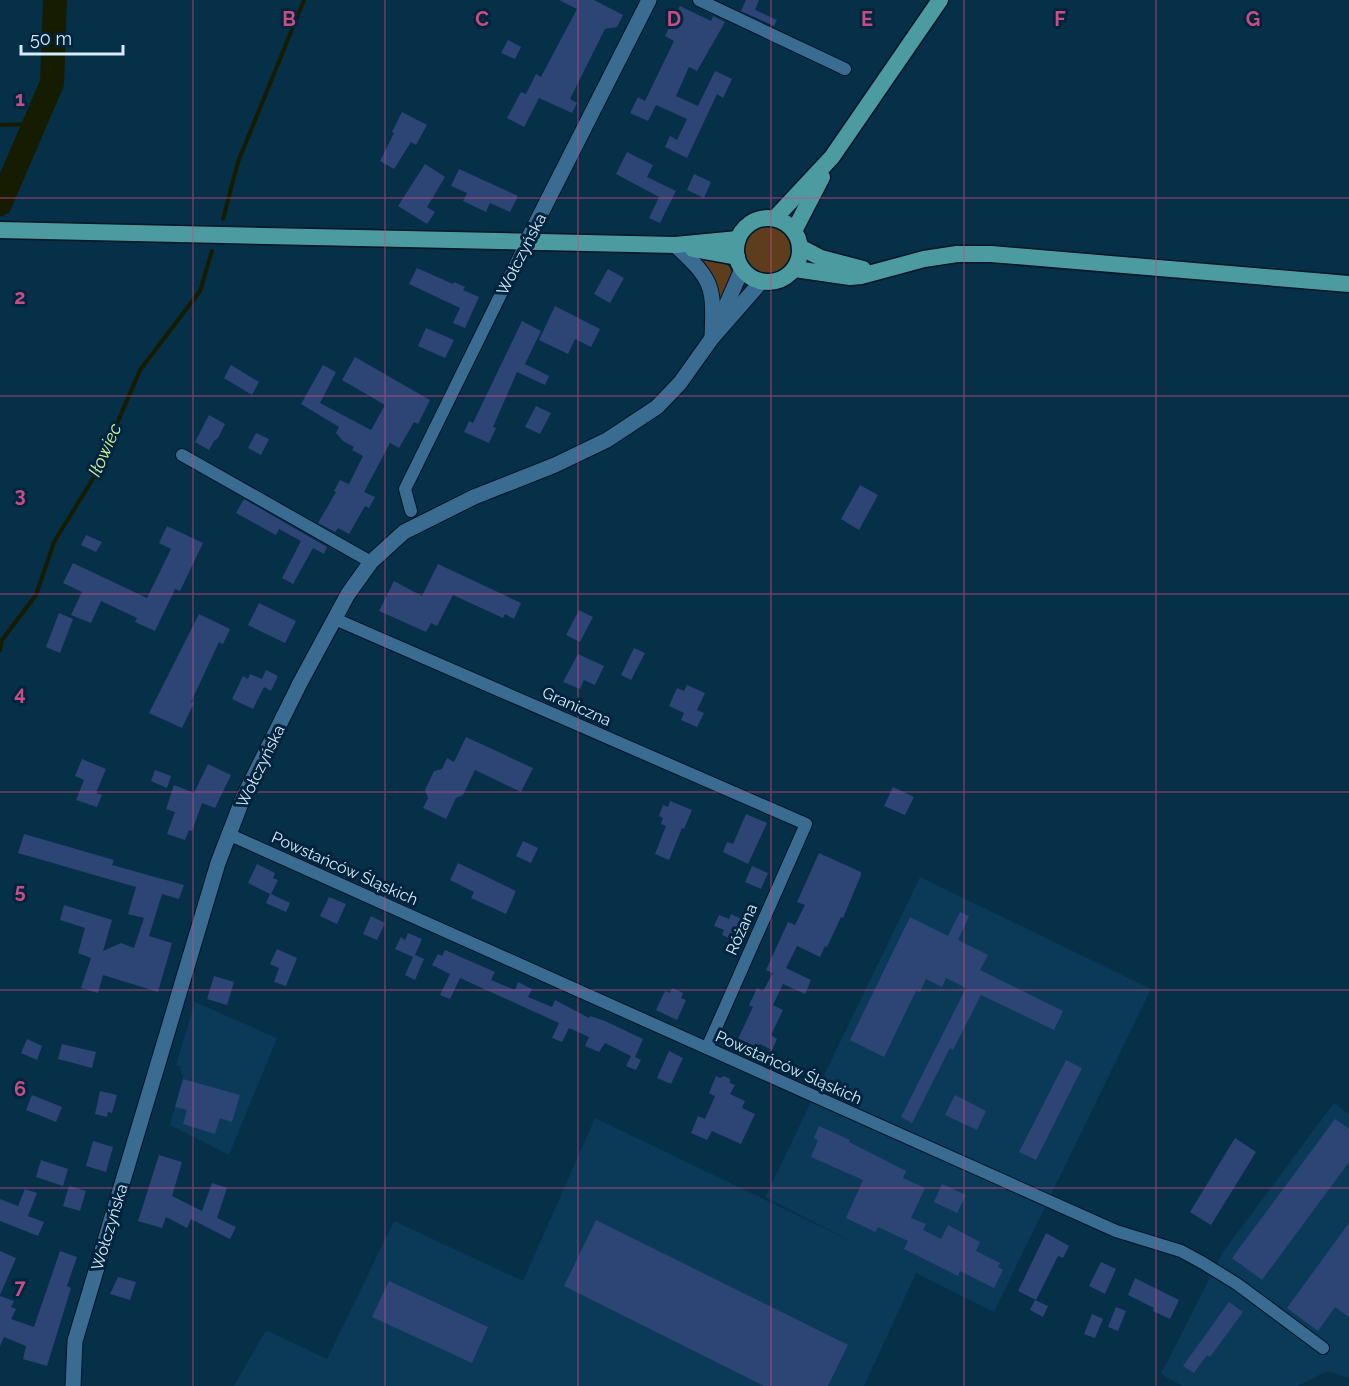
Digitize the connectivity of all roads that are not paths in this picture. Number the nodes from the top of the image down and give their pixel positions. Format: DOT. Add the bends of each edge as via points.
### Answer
graph roads {
  1 [pos="649,0"];
  2 [pos="699,0"];
  3 [pos="940,0"];
  4 [pos="713,3"];
  5 [pos="845,69"];
  6 [pos="832,157"];
  7 [pos="775,218"];
  8 [pos="4,230"];
  9 [pos="794,231"];
  10 [pos="738,239"];
  11 [pos="528,241"];
  12 [pos="675,246"];
  13 [pos="800,248"];
  14 [pos="739,263"];
  15 [pos="795,268"];
  16 [pos="876,272"];
  17 [pos="761,282"];
  18 [pos="1349,284"];
  19 [pos="712,338"];
  20 [pos="182,455"];
  21 [pos="411,511"];
  22 [pos="371,562"];
  23 [pos="335,619"];
  24 [pos="806,824"];
  25 [pos="228,834"];
  26 [pos="707,1048"];
  27 [pos="1323,1348"];
  28 [pos="73,1386"];
  1 -- 11 [label="street, Wołczyńska"];
  2 -- 4 [label="street"];
  3 -- 6 [label="main road"];
  4 -- 5 [label="street"];
  6 -- 7 [label="main road"];
  6 -- 9 [label="main road"];
  7 -- 9 [label="main road"];
  7 -- 10 [label="main road" via="757,220"];
  8 -- 11 [label="main road"];
  9 -- 13 [label="main road"];
  10 -- 12 [label="main road"];
  10 -- 14 [label="main road"];
  11 -- 12 [label="main road"];
  11 -- 21 [label="street, Wołczyńska" via="405,489"];
  12 -- 14 [label="main road"];
  12 -- 19 [label="street" via="706,278 712,293"];
  13 -- 15 [label="main road"];
  13 -- 16 [label="main road"];
  14 -- 17 [label="main road" via="750,277"];
  14 -- 19 [label="street, Wołczyńska"];
  15 -- 16 [label="main road" via="850,277"];
  15 -- 17 [label="main road" via="780,280"];
  16 -- 18 [label="main road" via="924,259 991,254"];
  17 -- 19 [label="street, Wołczyńska"];
  19 -- 22 [label="street, Wołczyńska" via="680,383 632,425 582,453 420,523"];
  20 -- 22 [label="street"];
  22 -- 23 [label="street, Wołczyńska"];
  23 -- 24 [label="street, Graniczna"];
  23 -- 25 [label="street, Wołczyńska"];
  24 -- 26 [label="street, Różana"];
  25 -- 26 [label="street, Powstańców Śląskich"];
  25 -- 28 [label="street, Wołczyńska" via="75,1341"];
  26 -- 27 [label="street, Powstańców Śląskich" via="1116,1231 1181,1251 1237,1284"];
}
